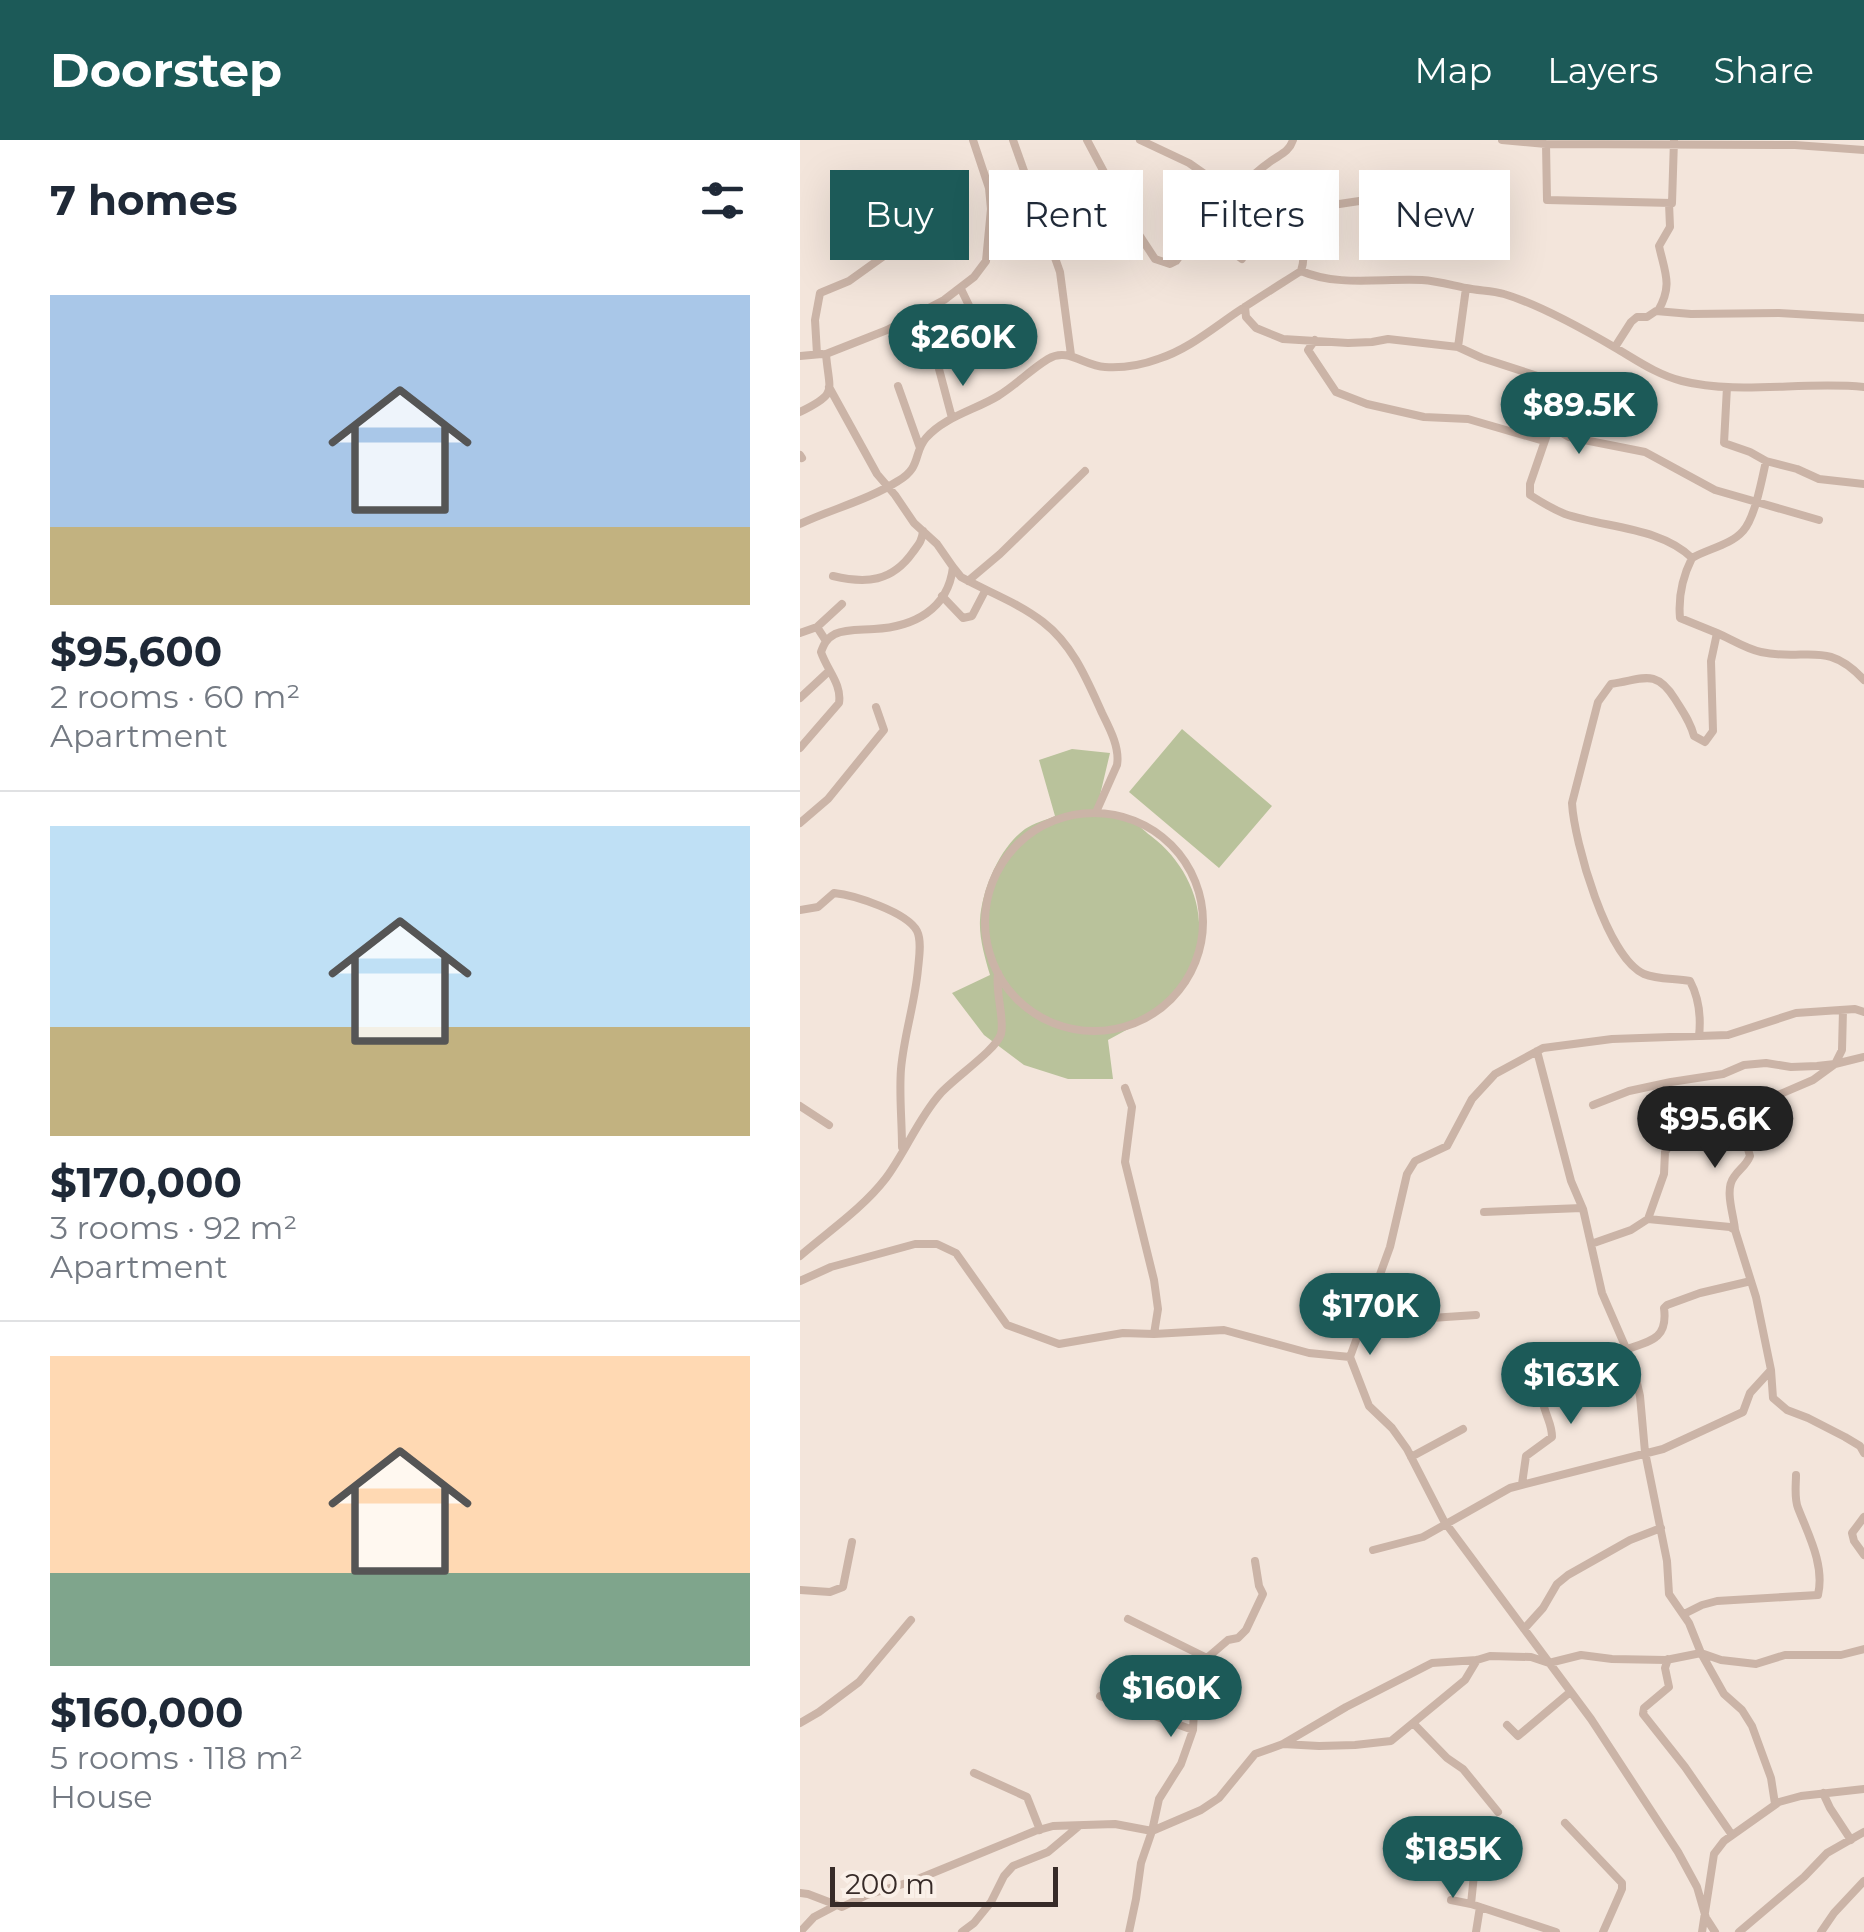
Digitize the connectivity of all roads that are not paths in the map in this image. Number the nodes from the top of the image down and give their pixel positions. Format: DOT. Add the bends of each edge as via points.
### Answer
graph roads {
  1 [pos="973,140"];
  2 [pos="1013,140"];
  3 [pos="1087,140"];
  4 [pos="1140,140"];
  5 [pos="1293,140"];
  6 [pos="1502,140"];
  7 [pos="1674,143"];
  8 [pos="1546,144"];
  9 [pos="1864,150"];
  10 [pos="1199,170"];
  11 [pos="1260,170"];
  12 [pos="1669,203"];
  13 [pos="878,260"];
  14 [pos="1177,260"];
  15 [pos="1304,260"];
  16 [pos="1301,271"];
  17 [pos="1466,288"];
  18 [pos="960,289"];
  19 [pos="1245,307"];
  20 [pos="1658,311"];
  21 [pos="1864,318"];
  22 [pos="1315,340"];
  23 [pos="971,344"];
  24 [pos="1458,347"];
  25 [pos="1615,347"];
  26 [pos="822,354"];
  27 [pos="1071,355"];
  28 [pos="800,356"];
  29 [pos="940,369"];
  30 [pos="898,386"];
  31 [pos="830,387"];
  32 [pos="1727,387"];
  33 [pos="1864,387"];
  34 [pos="800,412"];
  35 [pos="952,418"];
  36 [pos="1550,426"];
  37 [pos="1544,441"];
  38 [pos="920,448"];
  39 [pos="1766,460"];
  40 [pos="1085,471"];
  41 [pos="1864,484"];
  42 [pos="886,486"];
  43 [pos="1756,504"];
  44 [pos="1819,520"];
  45 [pos="800,524"];
  46 [pos="922,531"];
  47 [pos="1692,558"];
  48 [pos="953,567"];
  49 [pos="833,576"];
  50 [pos="968,582"];
  51 [pos="985,591"];
  52 [pos="942,596"];
  53 [pos="842,604"];
  54 [pos="817,627"];
  55 [pos="800,633"];
  56 [pos="1717,633"];
  57 [pos="826,641"];
  58 [pos="830,671"];
  59 [pos="1864,680"];
  60 [pos="800,698"];
  61 [pos="876,707"];
  62 [pos="800,748"];
  63 [pos="1097,810"];
  64 [pos="800,823"];
  65 [pos="800,910"];
  66 [pos="998,973"];
  67 [pos="1843,1010"];
  68 [pos="1864,1012"];
  69 [pos="1699,1036"];
  70 [pos="1537,1051"];
  71 [pos="1864,1057"];
  72 [pos="1835,1064"];
  73 [pos="1126,1088"];
  74 [pos="1593,1105"];
  75 [pos="800,1106"];
  76 [pos="1738,1111"];
  77 [pos="830,1125"];
  78 [pos="902,1150"];
  79 [pos="1582,1208"];
  80 [pos="1484,1212"];
  81 [pos="1648,1218"];
  82 [pos="1736,1230"];
  83 [pos="1591,1244"];
  84 [pos="800,1256"];
  85 [pos="800,1281"];
  86 [pos="1751,1282"];
  87 [pos="1368,1310"];
  88 [pos="1476,1316"];
  89 [pos="1154,1334"];
  90 [pos="1627,1349"];
  91 [pos="1578,1357"];
  92 [pos="1350,1358"];
  93 [pos="1770,1370"];
  94 [pos="1463,1429"];
  95 [pos="1864,1452"];
  96 [pos="1646,1454"];
  97 [pos="1411,1456"];
  98 [pos="1796,1475"];
  99 [pos="1522,1484"];
  100 [pos="1864,1517"];
  101 [pos="1446,1524"];
  102 [pos="1661,1528"];
  103 [pos="852,1542"];
  104 [pos="1373,1550"];
  105 [pos="1864,1555"];
  106 [pos="1255,1561"];
  107 [pos="1272,1583"];
  108 [pos="800,1590"];
  109 [pos="1263,1594"];
  110 [pos="1684,1614"];
  111 [pos="1128,1619"];
  112 [pos="911,1620"];
  113 [pos="1524,1629"];
  114 [pos="1861,1651"];
  115 [pos="1702,1653"];
  116 [pos="1207,1658"];
  117 [pos="1668,1659"];
  118 [pos="1477,1660"];
  119 [pos="1549,1663"];
  120 [pos="1569,1693"];
  121 [pos="1100,1696"];
  122 [pos="800,1722"];
  123 [pos="1413,1723"];
  124 [pos="1507,1726"];
  125 [pos="1193,1730"];
  126 [pos="1284,1744"];
  127 [pos="974,1773"];
  128 [pos="1864,1789"];
  129 [pos="1823,1793"];
  130 [pos="1775,1804"];
  131 [pos="1498,1812"];
  132 [pos="1565,1824"];
  133 [pos="1080,1826"];
  134 [pos="1040,1830"];
  135 [pos="1152,1830"];
  136 [pos="1864,1832"];
  137 [pos="1732,1835"];
  138 [pos="1851,1840"];
  139 [pos="1476,1865"];
  140 [pos="1864,1881"];
  141 [pos="800,1893"];
  142 [pos="1452,1900"];
  143 [pos="836,1906"];
  144 [pos="1476,1906"];
  145 [pos="986,1908"];
  146 [pos="1706,1918"];
  147 [pos="800,1932"];
  148 [pos="962,1932"];
  149 [pos="974,1932"];
  150 [pos="1128,1932"];
  151 [pos="1476,1932"];
  152 [pos="1556,1932"];
  153 [pos="1603,1932"];
  154 [pos="1702,1932"];
  155 [pos="1715,1932"];
  156 [pos="1739,1932"];
  157 [pos="1821,1932"];
  1 -- 18 [label="street" via="989,188 988,251"];
  2 -- 27 [label="street" via="1060,272"];
  3 -- 14 [label="street" via="1155,259"];
  4 -- 10 [label="street"];
  5 -- 11 [label="street"];
  6 -- 8 [label="street"];
  7 -- 8 [label="street"];
  7 -- 9 [label="street"];
  7 -- 12 [label="street"];
  8 -- 12 [label="street" via="1547,200"];
  12 -- 20 [label="street" via="1670,227 1659,246 1668,288"];
  13 -- 26 [label="street" via="820,292"];
  15 -- 16 [label="street"];
  16 -- 17 [label="street"];
  16 -- 19 [label="street"];
  17 -- 24 [label="street"];
  17 -- 25 [label="street" via="1503,294"];
  18 -- 23 [label="street" via="979,332"];
  18 -- 26 [label="street" via="887,330"];
  19 -- 22 [label="street" via="1256,328 1283,339"];
  19 -- 27 [label="street" via="1156,360 1106,368"];
  20 -- 21 [label="street"];
  20 -- 25 [label="street" via="1630,322"];
  22 -- 24 [label="street" via="1388,338"];
  22 -- 37 [label="street" via="1308,350 1336,392 1424,418 1468,419"];
  24 -- 36 [label="street" via="1559,386"];
  25 -- 32 [label="street" via="1680,381"];
  26 -- 28 [label="street"];
  26 -- 31 [label="street"];
  27 -- 35 [label="street" via="1049,358 1000,395"];
  29 -- 35 [label="street"];
  30 -- 38 [label="street"];
  31 -- 34 [label="street" via="826,398"];
  31 -- 42 [label="street"];
  32 -- 33 [label="street"];
  32 -- 39 [label="street" via="1724,443"];
  35 -- 38 [label="street"];
  36 -- 37 [label="street"];
  36 -- 43 [label="street" via="1645,452"];
  37 -- 47 [label="street" via="1530,495 1567,514 1680,546"];
  38 -- 42 [label="street" via="917,464"];
  39 -- 41 [label="street" via="1819,479"];
  39 -- 43 [label="street"];
  40 -- 50 [label="street"];
  42 -- 45 [label="street"];
  42 -- 46 [label="street"];
  43 -- 44 [label="street"];
  43 -- 47 [label="street" via="1744,531"];
  46 -- 48 [label="street"];
  46 -- 49 [label="street" via="907,560 886,578"];
  47 -- 56 [label="street" via="1682,582 1680,618"];
  48 -- 50 [label="street"];
  48 -- 52 [label="street"];
  50 -- 51 [label="street"];
  51 -- 52 [label="street" via="968,618"];
  51 -- 63 [label="street" via="1043,622 1078,662 1119,757"];
  52 -- 57 [label="street" via="901,627 838,632"];
  53 -- 54 [label="street"];
  54 -- 55 [label="street"];
  54 -- 57 [label="street"];
  56 -- 59 [label="street" via="1760,652 1836,657"];
  56 -- 69 [label="street" via="1713,731 1705,742 1694,736 1689,718 1659,680 1610,684 1598,702 1572,803 1583,860 1618,950 1644,974 1690,981"];
  57 -- 58 [label="street" via="820,652"];
  58 -- 60 [label="street"];
  58 -- 62 [label="street" via="839,703"];
  61 -- 64 [label="street" via="884,730 828,800"];
  63 -- 66 [label="street" via="1050,822 1006,857 985,921"];
  63 -- 66 [label="street" via="1158,832 1192,872 1204,924 1184,986 1156,1014 1091,1030 1044,1020 1025,1008"];
  65 -- 78 [label="street" via="818,907 834,893 847,894 905,919 917,931 916,991 901,1072"];
  66 -- 78 [label="street" via="999,1038 942,1092"];
  67 -- 68 [label="street"];
  67 -- 69 [label="street"];
  67 -- 72 [label="street"];
  69 -- 70 [label="street" via="1600,1040"];
  70 -- 79 [label="street"];
  70 -- 87 [label="street" via="1495,1074 1446,1146 1415,1161"];
  71 -- 72 [label="street"];
  72 -- 74 [label="street" via="1744,1065"];
  72 -- 76 [label="street"];
  73 -- 89 [label="street" via="1132,1106 1126,1162 1154,1280"];
  75 -- 77 [label="street"];
  76 -- 81 [label="street" via="1675,1137"];
  76 -- 82 [label="street" via="1750,1156 1729,1187"];
  78 -- 84 [label="street" via="880,1185"];
  79 -- 80 [label="street"];
  79 -- 83 [label="street"];
  81 -- 82 [label="street"];
  81 -- 83 [label="street"];
  82 -- 86 [label="street"];
  83 -- 90 [label="street" via="1602,1294"];
  85 -- 89 [label="street" via="915,1244 937,1244 956,1253 1006,1325 1059,1344"];
  86 -- 90 [label="street" via="1678,1300 1664,1308 1661,1332"];
  86 -- 93 [label="street"];
  87 -- 88 [label="street"];
  87 -- 92 [label="street"];
  89 -- 92 [label="street" via="1224,1330"];
  90 -- 96 [label="street"];
  91 -- 99 [label="street" via="1542,1384 1552,1437 1526,1456"];
  92 -- 97 [label="street" via="1369,1406"];
  93 -- 95 [label="street" via="1773,1398"];
  93 -- 96 [label="street" via="1743,1412"];
  94 -- 97 [label="street"];
  96 -- 99 [label="street"];
  96 -- 102 [label="street"];
  97 -- 101 [label="street"];
  98 -- 110 [label="street" via="1798,1507 1818,1566 1818,1595 1718,1601"];
  99 -- 101 [label="street"];
  100 -- 105 [label="street" via="1852,1533"];
  101 -- 104 [label="street"];
  101 -- 113 [label="street"];
  102 -- 110 [label="street" via="1669,1594"];
  102 -- 113 [label="street" via="1568,1575"];
  103 -- 108 [label="street" via="843,1587"];
  106 -- 109 [label="street"];
  107 -- 109 [label="street"];
  109 -- 116 [label="street" via="1246,1630"];
  110 -- 115 [label="street"];
  111 -- 116 [label="street"];
  112 -- 122 [label="street" via="859,1682"];
  113 -- 119 [label="street"];
  114 -- 115 [label="street" via="1785,1655 1756,1664"];
  115 -- 117 [label="street"];
  115 -- 130 [label="street" via="1724,1694 1752,1726"];
  116 -- 125 [label="street" via="1195,1692"];
  117 -- 119 [label="street" via="1580,1655"];
  117 -- 137 [label="street" via="1669,1687 1643,1714"];
  118 -- 119 [label="street" via="1513,1656"];
  118 -- 123 [label="street" via="1465,1680"];
  118 -- 126 [label="street" via="1432,1663"];
  119 -- 120 [label="street"];
  120 -- 124 [label="street" via="1518,1736"];
  120 -- 146 [label="street" via="1678,1852"];
  121 -- 125 [label="street"];
  123 -- 126 [label="street" via="1384,1743"];
  123 -- 131 [label="street"];
  125 -- 135 [label="street" via="1159,1799"];
  126 -- 135 [label="street" via="1255,1754 1201,1810"];
  127 -- 134 [label="street" via="1026,1798"];
  128 -- 129 [label="street"];
  129 -- 130 [label="street"];
  129 -- 138 [label="street"];
  130 -- 137 [label="street"];
  132 -- 153 [label="street" via="1622,1883"];
  133 -- 134 [label="street"];
  133 -- 135 [label="street"];
  133 -- 145 [label="street" via="1048,1852 1013,1866"];
  134 -- 143 [label="street"];
  135 -- 150 [label="street"];
  136 -- 138 [label="street"];
  137 -- 146 [label="street" via="1714,1854"];
  138 -- 156 [label="street" via="1827,1853"];
  139 -- 144 [label="street"];
  140 -- 157 [label="street"];
  141 -- 143 [label="street"];
  142 -- 144 [label="street"];
  143 -- 147 [label="street"];
  144 -- 151 [label="street"];
  144 -- 152 [label="street"];
  145 -- 148 [label="street"];
  145 -- 149 [label="street"];
  146 -- 154 [label="street"];
  146 -- 155 [label="street"];
}
